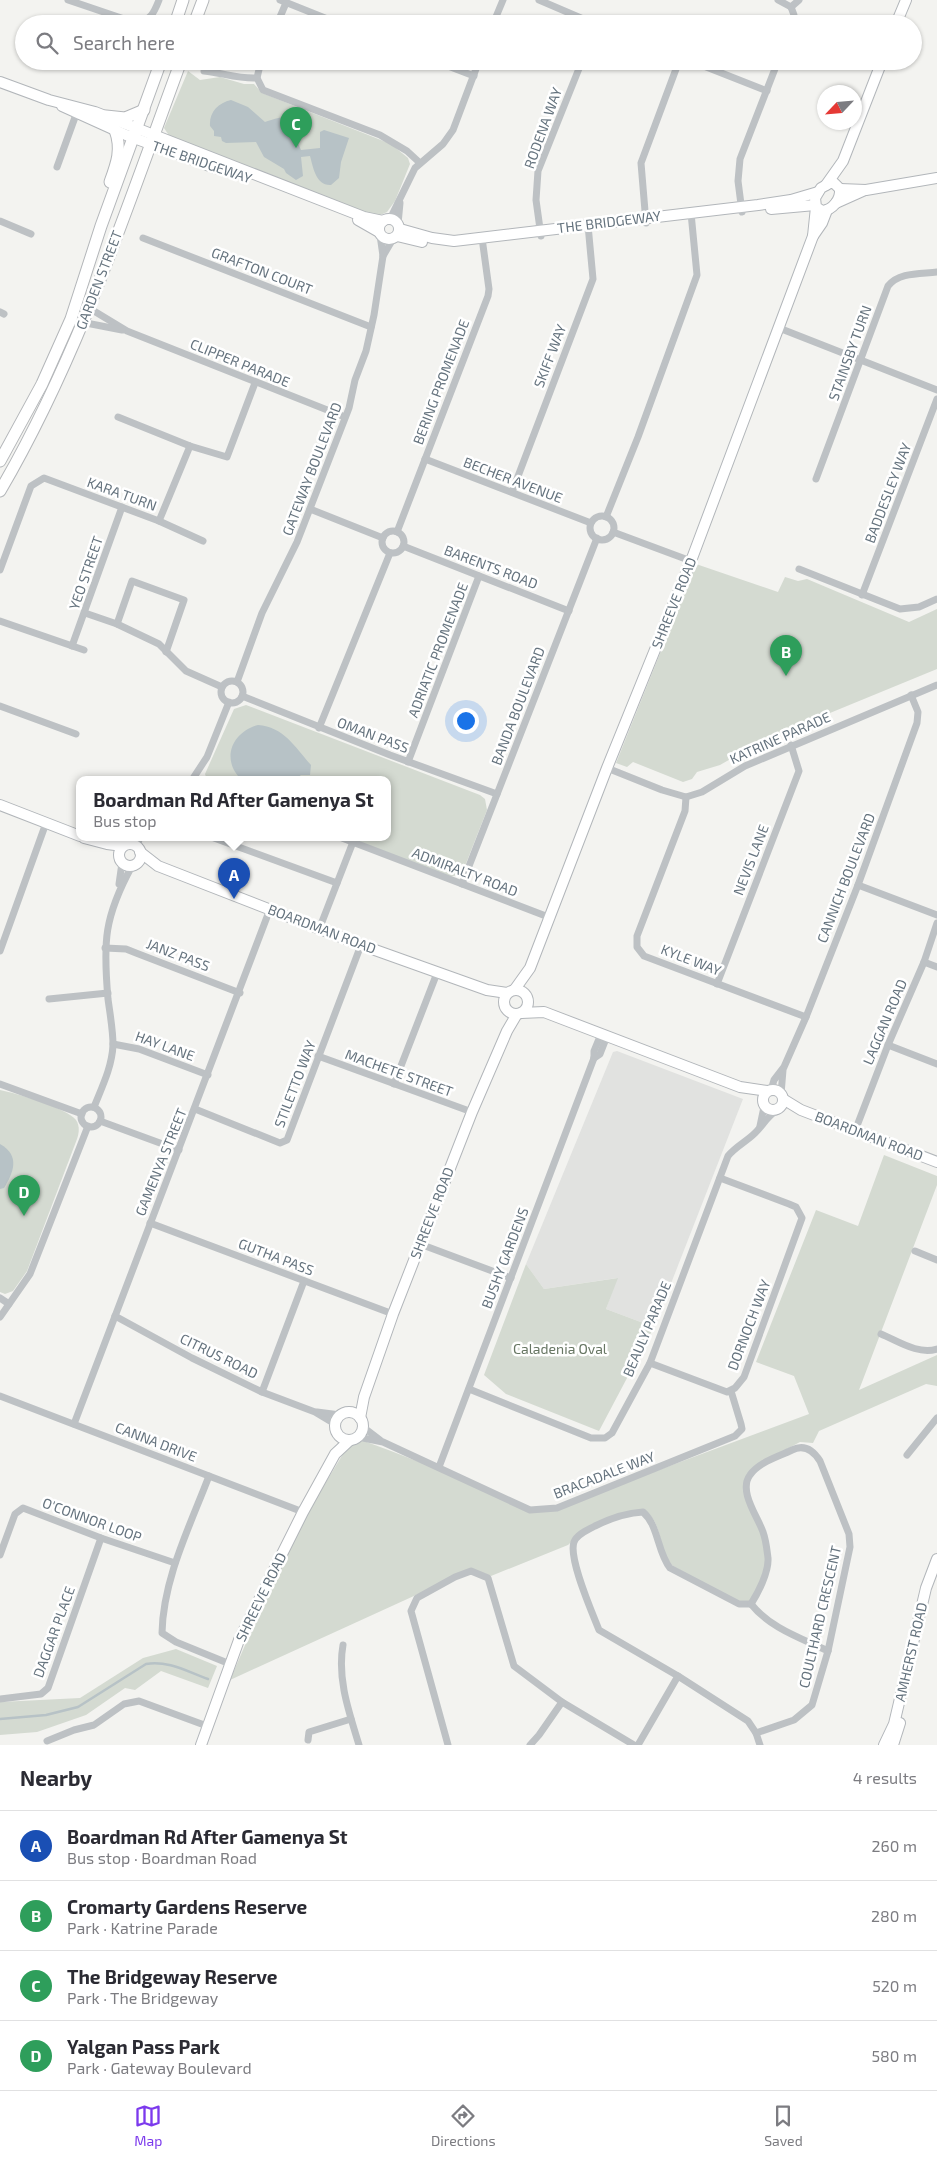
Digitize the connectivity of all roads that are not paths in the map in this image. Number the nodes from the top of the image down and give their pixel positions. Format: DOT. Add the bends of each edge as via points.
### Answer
graph roads {
  1 [pos="68,0"];
  2 [pos="159,0"];
  3 [pos="183,0"];
  4 [pos="203,0"];
  5 [pos="502,0"];
  6 [pos="540,0"];
  7 [pos="778,0"];
  8 [pos="799,0"];
  9 [pos="906,0"];
  10 [pos="283,1"];
  11 [pos="791,7"];
  12 [pos="112,15"];
  13 [pos="154,15"];
  14 [pos="178,15"];
  15 [pos="197,15"];
  16 [pos="279,15"];
  17 [pos="318,15"];
  18 [pos="497,15"];
  19 [pos="574,15"];
  20 [pos="794,15"];
  21 [pos="900,15"];
  22 [pos="158,70"];
  23 [pos="178,70"];
  24 [pos="259,70"];
  25 [pos="458,70"];
  26 [pos="476,70"];
  27 [pos="578,70"];
  28 [pos="676,70"];
  29 [pos="714,70"];
  30 [pos="775,70"];
  31 [pos="878,70"];
  32 [pos="204,71"];
  33 [pos="474,76"];
  34 [pos="257,78"];
  35 [pos="0,82"];
  36 [pos="767,91"];
  37 [pos="78,110"];
  38 [pos="144,110"];
  39 [pos="106,116"];
  40 [pos="115,130"];
  41 [pos="136,133"];
  42 [pos="151,139"];
  43 [pos="843,161"];
  44 [pos="420,163"];
  45 [pos="57,167"];
  46 [pos="937,178"];
  47 [pos="826,185"];
  48 [pos="839,187"];
  49 [pos="866,190"];
  50 [pos="818,192"];
  51 [pos="836,203"];
  52 [pos="816,206"];
  53 [pos="741,209"];
  54 [pos="827,210"];
  55 [pos="692,215"];
  56 [pos="0,221"];
  57 [pos="646,221"];
  58 [pos="101,226"];
  59 [pos="393,228"];
  60 [pos="589,228"];
  61 [pos="380,233"];
  62 [pos="540,233"];
  63 [pos="31,234"];
  64 [pos="813,236"];
  65 [pos="143,238"];
  66 [pos="482,240"];
  67 [pos="383,256"];
  68 [pos="937,272"];
  69 [pos="77,303"];
  70 [pos="89,308"];
  71 [pos="71,318"];
  72 [pos="83,322"];
  73 [pos="371,327"];
  74 [pos="779,328"];
  75 [pos="127,331"];
  76 [pos="861,361"];
  77 [pos="255,383"];
  78 [pos="937,390"];
  79 [pos="937,399"];
  80 [pos="118,417"];
  81 [pos="345,417"];
  82 [pos="190,446"];
  83 [pos="425,459"];
  84 [pos="0,461"];
  85 [pos="816,479"];
  86 [pos="0,491"];
  87 [pos="512,492"];
  88 [pos="122,507"];
  89 [pos="310,509"];
  90 [pos="606,517"];
  91 [pos="159,521"];
  92 [pos="591,523"];
  93 [pos="397,532"];
  94 [pos="613,532"];
  95 [pos="382,538"];
  96 [pos="597,538"];
  97 [pos="203,541"];
  98 [pos="403,546"];
  99 [pos="390,553"];
  100 [pos="691,561"];
  101 [pos="799,569"];
  102 [pos="0,570"];
  103 [pos="479,576"];
  104 [pos="862,595"];
  105 [pos="937,599"];
  106 [pos="569,611"];
  107 [pos="85,613"];
  108 [pos="0,621"];
  109 [pos="117,624"];
  110 [pos="72,646"];
  111 [pos="84,650"];
  112 [pos="166,652"];
  113 [pos="237,682"];
  114 [pos="937,685"];
  115 [pos="222,687"];
  116 [pos="911,695"];
  117 [pos="242,696"];
  118 [pos="229,702"];
  119 [pos="0,706"];
  120 [pos="319,728"];
  121 [pos="76,734"];
  122 [pos="792,745"];
  123 [pos="408,762"];
  124 [pos="607,768"];
  125 [pos="197,776"];
  126 [pos="496,794"];
  127 [pos="686,797"];
  128 [pos="0,805"];
  129 [pos="46,823"];
  130 [pos="76,834"];
  131 [pos="92,841"];
  132 [pos="107,841"];
  133 [pos="222,841"];
  134 [pos="353,842"];
  135 [pos="133,844"];
  136 [pos="127,863"];
  137 [pos="158,866"];
  138 [pos="337,883"];
  139 [pos="462,884"];
  140 [pos="858,884"];
  141 [pos="270,909"];
  142 [pos="937,915"];
  143 [pos="551,918"];
  144 [pos="937,923"];
  145 [pos="320,927"];
  146 [pos="361,945"];
  147 [pos="105,948"];
  148 [pos="0,951"];
  149 [pos="924,962"];
  150 [pos="937,966"];
  151 [pos="530,968"];
  152 [pos="437,973"];
  153 [pos="717,984"];
  154 [pos="487,990"];
  155 [pos="511,991"];
  156 [pos="240,993"];
  157 [pos="108,994"];
  158 [pos="526,996"];
  159 [pos="48,999"];
  160 [pos="512,1011"];
  161 [pos="544,1012"];
  162 [pos="806,1016"];
  163 [pos="604,1035"];
  164 [pos="113,1044"];
  165 [pos="888,1045"];
  166 [pos="318,1056"];
  167 [pos="937,1064"];
  168 [pos="208,1075"];
  169 [pos="0,1084"];
  170 [pos="394,1084"];
  171 [pos="740,1087"];
  172 [pos="776,1099"];
  173 [pos="763,1105"];
  174 [pos="94,1107"];
  175 [pos="195,1109"];
  176 [pos="472,1112"];
  177 [pos="82,1114"];
  178 [pos="100,1121"];
  179 [pos="88,1126"];
  180 [pos="760,1126"];
  181 [pos="855,1131"];
  182 [pos="179,1150"];
  183 [pos="937,1162"];
  184 [pos="720,1178"];
  185 [pos="150,1223"];
  186 [pos="420,1244"];
  187 [pos="915,1252"];
  188 [pos="937,1260"];
  189 [pos="511,1278"];
  190 [pos="304,1281"];
  191 [pos="0,1298"];
  192 [pos="10,1304"];
  193 [pos="393,1314"];
  194 [pos="115,1316"];
  195 [pos="0,1317"];
  196 [pos="881,1334"];
  197 [pos="937,1348"];
  198 [pos="650,1363"];
  199 [pos="469,1389"];
  200 [pos="731,1391"];
  201 [pos="262,1392"];
  202 [pos="0,1396"];
  203 [pos="364,1397"];
  204 [pos="315,1412"];
  205 [pos="344,1413"];
  206 [pos="937,1418"];
  207 [pos="362,1423"];
  208 [pos="74,1424"];
  209 [pos="336,1429"];
  210 [pos="354,1439"];
  211 [pos="383,1442"];
  212 [pos="335,1454"];
  213 [pos="907,1455"];
  214 [pos="439,1467"];
  215 [pos="209,1476"];
  216 [pos="303,1512"];
  217 [pos="101,1538"];
  218 [pos="0,1555"];
  219 [pos="937,1559"];
  220 [pos="175,1563"];
  221 [pos="937,1577"];
  222 [pos="751,1604"];
  223 [pos="343,1645"];
  224 [pos="828,1651"];
  225 [pos="230,1664"];
  226 [pos="678,1676"];
  227 [pos="0,1698"];
  228 [pos="562,1702"];
  229 [pos="351,1719"];
  230 [pos="208,1726"];
  231 [pos="756,1733"];
  232 [pos="308,1740"];
  233 [pos="47,1741"];
  234 [pos="201,1745"];
  235 [pos="359,1745"];
  236 [pos="448,1745"];
  237 [pos="530,1745"];
  238 [pos="636,1745"];
  239 [pos="760,1745"];
  240 [pos="884,1745"];
  241 [pos="893,1745"];
  1 -- 12 [label="street"];
  2 -- 13 [label="street"];
  3 -- 14 [label="main road"];
  4 -- 15 [label="main road"];
  5 -- 18 [label="street"];
  6 -- 19 [label="street"];
  7 -- 11 [label="street"];
  8 -- 11 [label="street"];
  9 -- 21 [label="street"];
  10 -- 16 [label="street"];
  10 -- 17 [label="street"];
  11 -- 20 [label="street"];
  22 -- 38 [label="main road, GARDEN STREET"];
  23 -- 42 [label="main road, GARDEN STREET"];
  24 -- 34 [label="street"];
  25 -- 33 [label="street"];
  26 -- 33 [label="street, GATEWAY BOULEVARD"];
  27 -- 62 [label="street, RODENA WAY" via="538,171 536,200"];
  28 -- 57 [label="street" via="641,163"];
  29 -- 36 [label="street"];
  30 -- 36 [label="street"];
  31 -- 43 [label="street"];
  32 -- 34 [label="street" via="239,79"];
  33 -- 44 [label="street, GATEWAY BOULEVARD" via="453,130 443,144"];
  34 -- 44 [label="street" via="263,90 380,135"];
  35 -- 37 [label="street"];
  36 -- 53 [label="street" via="740,158"];
  37 -- 39 [label="street"];
  37 -- 40 [label="street"];
  37 -- 45 [label="street"];
  38 -- 39 [label="main road" via="126,118"];
  38 -- 41 [label="main road, GARDEN STREET"];
  39 -- 41 [label="street"];
  40 -- 41 [label="street"];
  40 -- 58 [label="main road" via="118,158 100,211"];
  41 -- 42 [label="street, THE BRIDGEWAY"];
  41 -- 58 [label="main road, GARDEN STREET"];
  42 -- 59 [label="street, THE BRIDGEWAY"];
  42 -- 61 [label="street, THE BRIDGEWAY" via="212,167 245,176 357,220"];
  42 -- 70 [label="main road, GARDEN STREET"];
  43 -- 47 [label="street"];
  43 -- 48 [label="street"];
  44 -- 59 [label="street, GATEWAY BOULEVARD" via="409,178"];
  46 -- 49 [label="street"];
  47 -- 48 [label="street"];
  47 -- 50 [label="street"];
  48 -- 49 [label="street"];
  48 -- 51 [label="street"];
  49 -- 51 [label="street, SHREEVE ROAD"];
  50 -- 52 [label="street, SHREEVE ROAD"];
  50 -- 53 [label="street, THE BRIDGEWAY"];
  51 -- 54 [label="street, SHREEVE ROAD"];
  52 -- 53 [label="street, THE BRIDGEWAY"];
  52 -- 54 [label="street"];
  52 -- 64 [label="street, SHREEVE ROAD"];
  53 -- 55 [label="street, THE BRIDGEWAY"];
  54 -- 64 [label="street, SHREEVE ROAD"];
  55 -- 57 [label="street, THE BRIDGEWAY"];
  55 -- 90 [label="street" via="697,275"];
  56 -- 63 [label="street"];
  57 -- 60 [label="street, THE BRIDGEWAY"];
  58 -- 69 [label="main road, GARDEN STREET"];
  59 -- 61 [label="street" via="379,226"];
  59 -- 61 [label="street, THE BRIDGEWAY" via="386,239"];
  59 -- 66 [label="street, THE BRIDGEWAY" via="447,241"];
  59 -- 67 [label="street, GATEWAY BOULEVARD"];
  60 -- 62 [label="street, THE BRIDGEWAY"];
  60 -- 87 [label="street, SKIFF WAY" via="593,279"];
  61 -- 67 [label="street, GATEWAY BOULEVARD"];
  62 -- 66 [label="street, THE BRIDGEWAY"];
  64 -- 74 [label="street, SHREEVE ROAD"];
  65 -- 73 [label="street, GRAFTON COURT"];
  66 -- 83 [label="street, BERING PROMENADE" via="488,296"];
  67 -- 73 [label="street, GATEWAY BOULEVARD"];
  68 -- 76 [label="street, STAINSBY TURN" via="900,276 893,280"];
  69 -- 70 [label="street, CLIPPER PARADE"];
  69 -- 71 [label="main road, GARDEN STREET"];
  70 -- 72 [label="main road, GARDEN STREET"];
  70 -- 75 [label="street, CLIPPER PARADE"];
  71 -- 72 [label="street, CLIPPER PARADE"];
  71 -- 84 [label="main road, GARDEN STREET" via="42,384"];
  72 -- 75 [label="street, CLIPPER PARADE"];
  72 -- 86 [label="main road, GARDEN STREET" via="24,451"];
  73 -- 81 [label="street, GATEWAY BOULEVARD"];
  74 -- 76 [label="street"];
  74 -- 100 [label="street, SHREEVE ROAD"];
  75 -- 77 [label="street, CLIPPER PARADE"];
  76 -- 78 [label="street"];
  76 -- 85 [label="street, STAINSBY TURN"];
  77 -- 81 [label="street, CLIPPER PARADE"];
  77 -- 82 [label="street" via="227,457"];
  79 -- 104 [label="street, BADDESLEY WAY"];
  80 -- 82 [label="street"];
  81 -- 89 [label="street, GATEWAY BOULEVARD"];
  82 -- 91 [label="street, KARA TURN"];
  83 -- 87 [label="street, BECHER AVENUE"];
  83 -- 93 [label="street, BERING PROMENADE"];
  87 -- 92 [label="street, BECHER AVENUE"];
  88 -- 91 [label="street, KARA TURN"];
  88 -- 102 [label="street, KARA TURN" via="44,478 32,486"];
  88 -- 107 [label="street, YEO STREET"];
  89 -- 95 [label="street"];
  89 -- 113 [label="street, GATEWAY BOULEVARD" via="262,614"];
  90 -- 92 [label="street" via="596,518"];
  90 -- 94 [label="street" via="613,523"];
  91 -- 97 [label="street"];
  92 -- 96 [label="street" via="591,532"];
  93 -- 95 [label="street" via="389,532"];
  93 -- 98 [label="street" via="402,537"];
  94 -- 96 [label="street" via="606,538"];
  94 -- 100 [label="street"];
  95 -- 99 [label="street" via="383,547"];
  96 -- 106 [label="street, BANDA BOULEVARD"];
  98 -- 99 [label="street" via="398,552"];
  98 -- 103 [label="street, BARENTS ROAD"];
  99 -- 120 [label="street"];
  100 -- 124 [label="street, SHREEVE ROAD"];
  101 -- 104 [label="street"];
  103 -- 106 [label="street, BARENTS ROAD"];
  103 -- 123 [label="street, ADRIATIC PROMENADE"];
  104 -- 105 [label="street" via="910,610"];
  106 -- 126 [label="street, BANDA BOULEVARD"];
  107 -- 109 [label="street"];
  107 -- 110 [label="street, YEO STREET"];
  108 -- 110 [label="street"];
  109 -- 112 [label="street" via="160,644"];
  109 -- 112 [label="street" via="132,581 184,600"];
  110 -- 111 [label="street"];
  112 -- 115 [label="street" via="186,671"];
  113 -- 115 [label="street" via="227,682"];
  113 -- 117 [label="street" via="243,691"];
  114 -- 116 [label="street, KATRINE PARADE"];
  115 -- 118 [label="street" via="224,699"];
  116 -- 122 [label="street, KATRINE PARADE"];
  116 -- 140 [label="street, CANNICH BOULEVARD" via="918,712 917,723"];
  117 -- 118 [label="street" via="238,701"];
  117 -- 120 [label="street, OMAN PASS"];
  118 -- 125 [label="street"];
  119 -- 121 [label="street"];
  120 -- 123 [label="street, OMAN PASS"];
  122 -- 127 [label="street, KATRINE PARADE" via="745,766 702,792"];
  122 -- 153 [label="street, NEVIS LANE" via="799,771"];
  123 -- 126 [label="street, OMAN PASS"];
  124 -- 127 [label="street"];
  124 -- 143 [label="street, SHREEVE ROAD"];
  126 -- 139 [label="street, BANDA BOULEVARD"];
  127 -- 153 [label="street, KYLE WAY" via="685,811 637,936 636,947 644,956"];
  128 -- 129 [label="street"];
  129 -- 130 [label="street"];
  129 -- 148 [label="street"];
  131 -- 136 [label="street, BOARDMAN ROAD"];
  132 -- 135 [label="street, BOARDMAN ROAD"];
  133 -- 138 [label="street"];
  134 -- 138 [label="street"];
  134 -- 139 [label="street, ADMIRALTY ROAD"];
  135 -- 136 [label="street" via="119,853"];
  135 -- 136 [label="street" via="140,860"];
  135 -- 137 [label="street, BOARDMAN ROAD"];
  136 -- 137 [label="street, BOARDMAN ROAD"];
  136 -- 147 [label="street" via="108,922"];
  137 -- 141 [label="street, BOARDMAN ROAD"];
  138 -- 145 [label="street"];
  139 -- 143 [label="street, ADMIRALTY ROAD"];
  140 -- 142 [label="street"];
  140 -- 162 [label="street, CANNICH BOULEVARD"];
  141 -- 145 [label="street, BOARDMAN ROAD"];
  141 -- 156 [label="street, GAMENYA STREET"];
  143 -- 151 [label="street, SHREEVE ROAD"];
  144 -- 149 [label="street, LAGGAN ROAD"];
  145 -- 146 [label="street, BOARDMAN ROAD"];
  146 -- 152 [label="street, BOARDMAN ROAD"];
  146 -- 166 [label="street, STILETTO WAY"];
  147 -- 156 [label="street, JANZ PASS" via="131,951"];
  147 -- 157 [label="street"];
  149 -- 150 [label="street"];
  149 -- 165 [label="street, LAGGAN ROAD"];
  151 -- 155 [label="street, SHREEVE ROAD"];
  151 -- 158 [label="street, SHREEVE ROAD"];
  152 -- 154 [label="street, BOARDMAN ROAD"];
  152 -- 170 [label="street"];
  153 -- 162 [label="street, KYLE WAY"];
  154 -- 155 [label="street, BOARDMAN ROAD"];
  154 -- 160 [label="street, BOARDMAN ROAD"];
  155 -- 158 [label="street, BOARDMAN ROAD"];
  155 -- 160 [label="street"];
  156 -- 168 [label="street, GAMENYA STREET"];
  157 -- 159 [label="street"];
  157 -- 164 [label="street"];
  158 -- 160 [label="street" via="527,1008"];
  158 -- 161 [label="street, BOARDMAN ROAD"];
  160 -- 161 [label="street, BOARDMAN ROAD"];
  160 -- 176 [label="street, SHREEVE ROAD"];
  161 -- 163 [label="street, BOARDMAN ROAD"];
  162 -- 172 [label="street, CANNICH BOULEVARD" via="784,1067 774,1080"];
  163 -- 171 [label="street, BOARDMAN ROAD"];
  163 -- 189 [label="street, BUSHY GARDENS" via="600,1054 594,1058"];
  164 -- 168 [label="street, HAY LANE" via="132,1047"];
  164 -- 174 [label="street" via="108,1073"];
  165 -- 167 [label="street"];
  165 -- 181 [label="street, LAGGAN ROAD"];
  166 -- 170 [label="street, MACHETE STREET"];
  166 -- 175 [label="street, STILETTO WAY" via="287,1140 280,1143"];
  168 -- 175 [label="street, GAMENYA STREET"];
  169 -- 177 [label="street"];
  170 -- 176 [label="street, MACHETE STREET"];
  171 -- 172 [label="street, BOARDMAN ROAD"];
  171 -- 173 [label="street, BOARDMAN ROAD"];
  172 -- 173 [label="street" via="762,1098"];
  172 -- 173 [label="street, BOARDMAN ROAD" via="770,1110"];
  172 -- 180 [label="street, BEAULY PARADE"];
  172 -- 181 [label="street, BOARDMAN ROAD"];
  173 -- 180 [label="street"];
  174 -- 177 [label="street"];
  174 -- 178 [label="street" via="99,1111"];
  175 -- 182 [label="street, GAMENYA STREET"];
  176 -- 186 [label="street, SHREEVE ROAD"];
  177 -- 179 [label="street" via="83,1123"];
  178 -- 179 [label="street"];
  178 -- 182 [label="street"];
  179 -- 192 [label="street" via="30,1274"];
  180 -- 184 [label="street, BEAULY PARADE" via="728,1156"];
  181 -- 183 [label="street, BOARDMAN ROAD"];
  182 -- 185 [label="street, GAMENYA STREET"];
  184 -- 198 [label="street, BEAULY PARADE"];
  184 -- 200 [label="street, DORNOCH WAY" via="789,1204 800,1212 802,1218 744,1377"];
  185 -- 190 [label="street, GUTHA PASS"];
  185 -- 194 [label="street, GAMENYA STREET"];
  186 -- 189 [label="street"];
  186 -- 193 [label="street, SHREEVE ROAD"];
  187 -- 188 [label="street"];
  189 -- 199 [label="street, BUSHY GARDENS"];
  190 -- 193 [label="street, GUTHA PASS"];
  190 -- 201 [label="street"];
  191 -- 192 [label="street"];
  192 -- 195 [label="street"];
  193 -- 203 [label="street, SHREEVE ROAD"];
  194 -- 201 [label="street, CITRUS ROAD"];
  194 -- 208 [label="street, GAMENYA STREET"];
  196 -- 197 [label="street" via="918,1350"];
  198 -- 199 [label="street, BEAULY PARADE" via="612,1433 605,1438 591,1438"];
  198 -- 200 [label="street, DORNOCH WAY" via="722,1391"];
  199 -- 214 [label="street, BUSHY GARDENS"];
  200 -- 214 [label="street, BRACADALE WAY" via="742,1429 735,1436 557,1508 530,1510"];
  201 -- 204 [label="street, CITRUS ROAD"];
  202 -- 208 [label="street, CANNA DRIVE"];
  203 -- 205 [label="street, SHREEVE ROAD"];
  203 -- 207 [label="street, SHREEVE ROAD"];
  204 -- 205 [label="street, CITRUS ROAD"];
  204 -- 209 [label="street, CITRUS ROAD"];
  205 -- 207 [label="street" via="354,1413"];
  205 -- 209 [label="street, SHREEVE ROAD"];
  206 -- 213 [label="street"];
  207 -- 210 [label="street, SHREEVE ROAD"];
  207 -- 211 [label="street, BRACADALE WAY"];
  208 -- 215 [label="street, CANNA DRIVE"];
  209 -- 210 [label="street" via="340,1438"];
  209 -- 212 [label="street, SHREEVE ROAD"];
  210 -- 211 [label="street, BRACADALE WAY"];
  210 -- 212 [label="street, SHREEVE ROAD"];
  211 -- 214 [label="street, BRACADALE WAY"];
  212 -- 216 [label="street, SHREEVE ROAD"];
  215 -- 216 [label="street, CANNA DRIVE"];
  215 -- 220 [label="street"];
  216 -- 225 [label="street, SHREEVE ROAD"];
  217 -- 218 [label="street, O'CONNOR LOOP" via="23,1508 15,1514"];
  217 -- 220 [label="street, O'CONNOR LOOP"];
  217 -- 227 [label="street, DAGGAR PLACE" via="48,1688 40,1694"];
  219 -- 240 [label="street, AMHERST ROAD" via="926,1588 894,1724"];
  220 -- 225 [label="street" via="162,1618 162,1633"];
  221 -- 241 [label="street, AMHERST ROAD" via="924,1612"];
  222 -- 224 [label="street" via="760,1616"];
  222 -- 224 [label="street, COULTHARD CRESCENT" via="759,1592 768,1561 764,1533 746,1492 748,1477 758,1466 797,1447 806,1448 820,1461 850,1539"];
  222 -- 226 [label="street" via="739,1604 670,1568 651,1522 643,1512 606,1520 581,1534 574,1541 572,1555 599,1630"];
  223 -- 229 [label="street" via="340,1662 342,1682"];
  224 -- 231 [label="street, COULTHARD CRESCENT" via="812,1705 794,1720"];
  225 -- 230 [label="street, SHREEVE ROAD"];
  226 -- 231 [label="street" via="748,1721"];
  226 -- 238 [label="street"];
  228 -- 236 [label="street" via="514,1666 488,1578 471,1572 455,1577 417,1598 411,1611"];
  228 -- 237 [label="street"];
  228 -- 238 [label="street"];
  229 -- 232 [label="street" via="309,1732"];
  229 -- 235 [label="street"];
  230 -- 233 [label="street" via="132,1701 94,1725"];
  230 -- 234 [label="street, SHREEVE ROAD"];
  231 -- 239 [label="street"];
}
